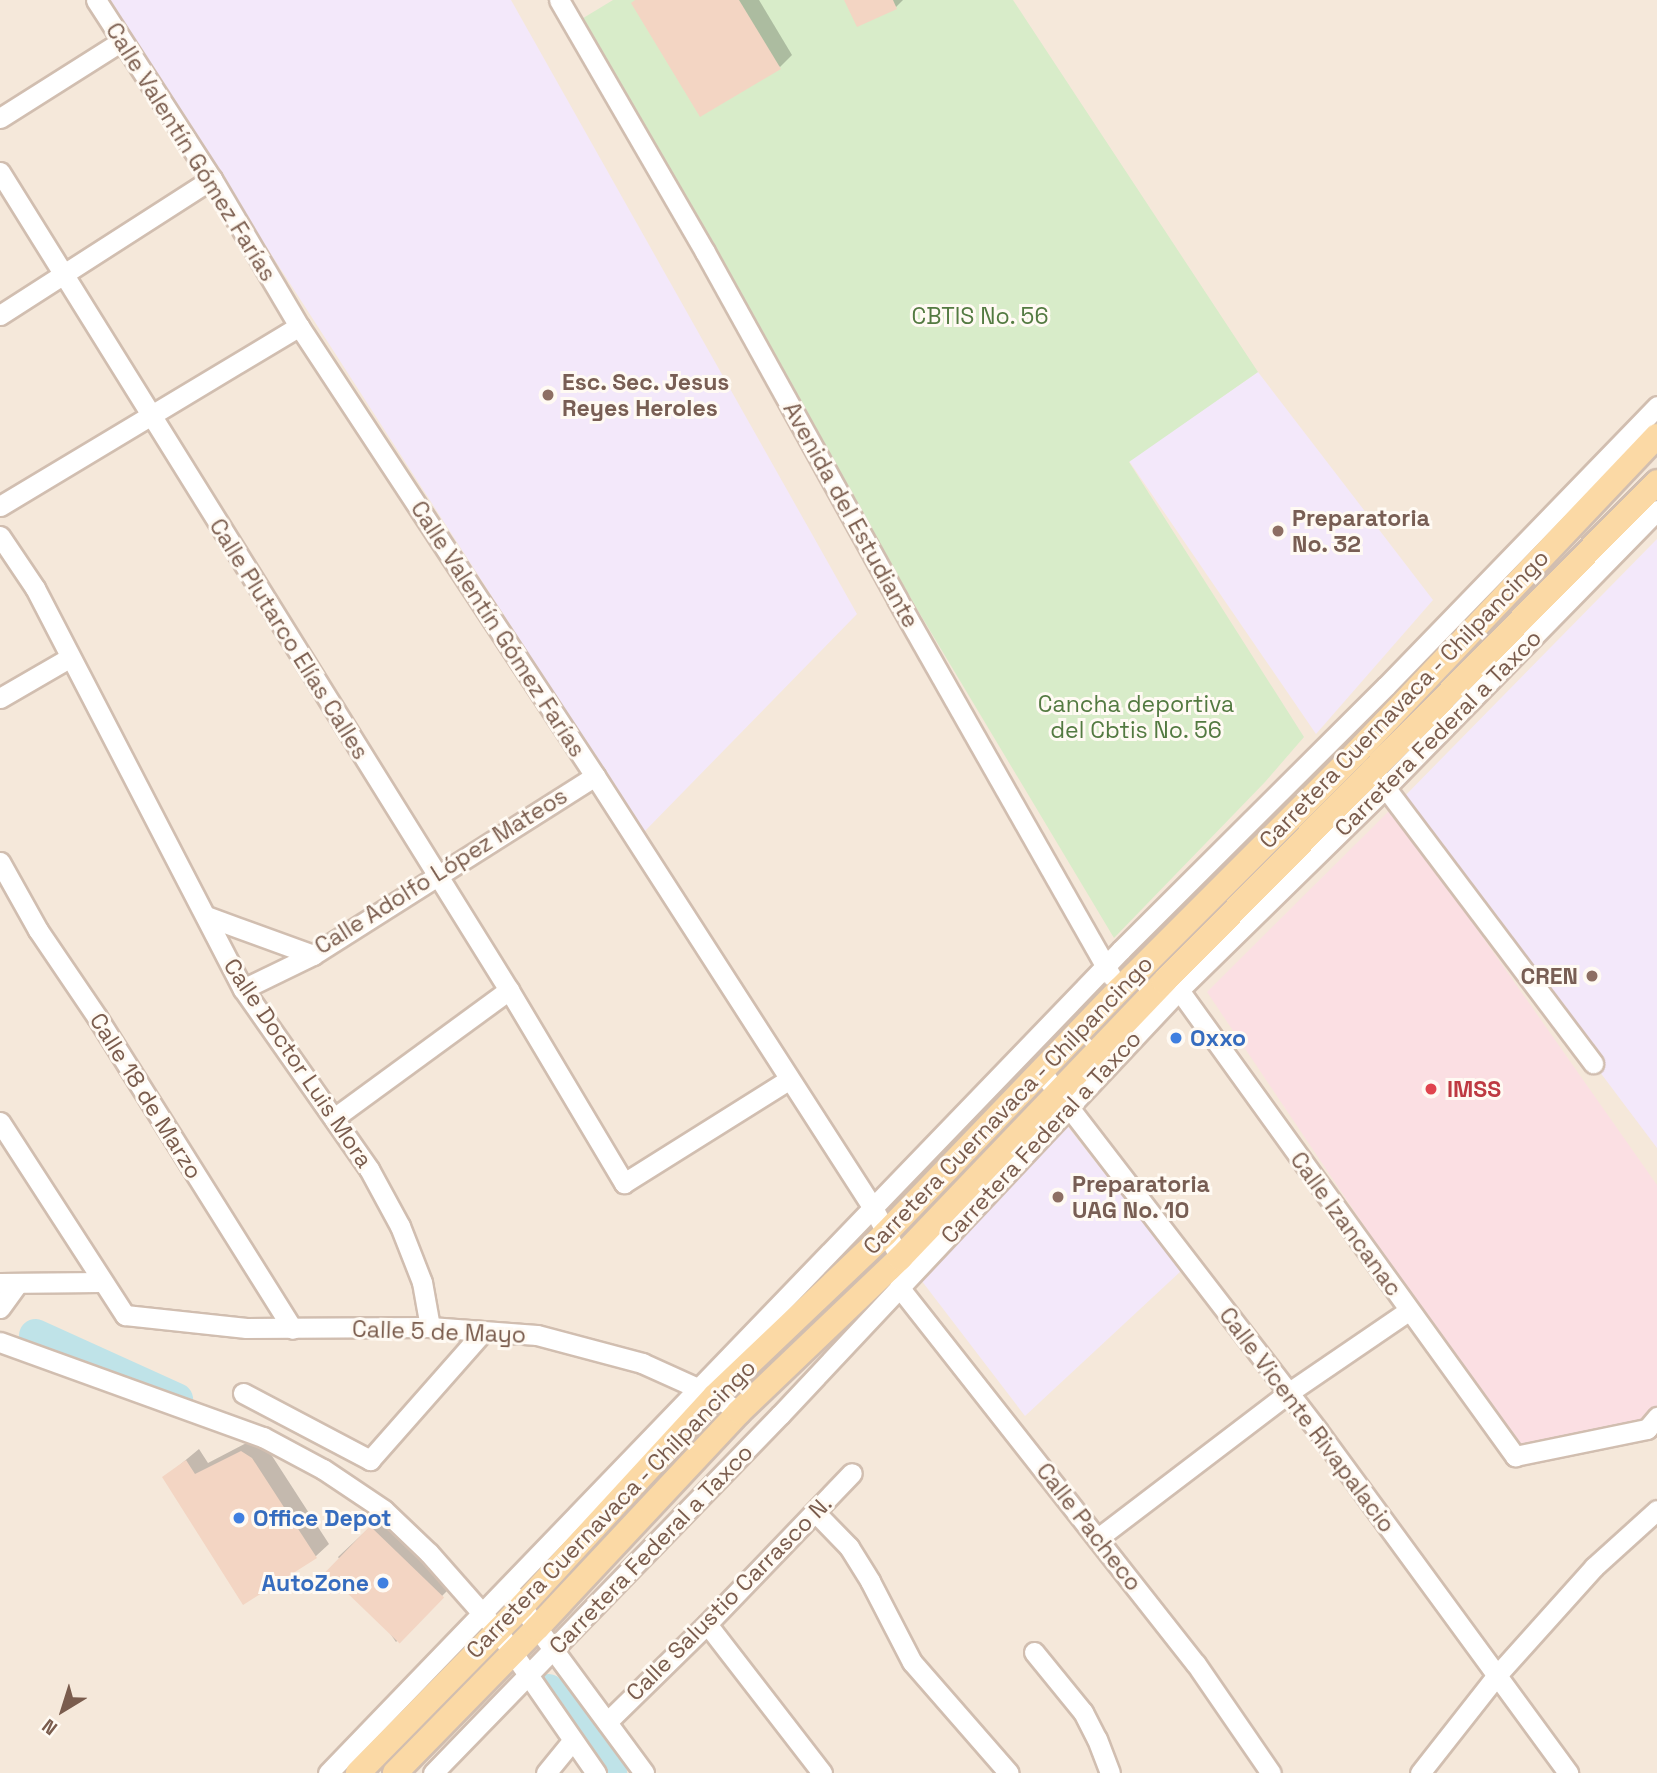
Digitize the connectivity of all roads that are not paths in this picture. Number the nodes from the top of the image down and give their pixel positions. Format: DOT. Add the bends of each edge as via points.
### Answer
graph roads {
  1 [pos="96,0"];
  2 [pos="559,0"];
  3 [pos="122,41"];
  4 [pos="0,118"];
  5 [pos="0,172"];
  6 [pos="212,179"];
  7 [pos="65,275"];
  8 [pos="0,315"];
  9 [pos="299,326"];
  10 [pos="1657,406"];
  11 [pos="152,417"];
  12 [pos="1657,436"];
  13 [pos="1601,478"];
  14 [pos="1657,482"];
  15 [pos="0,506"];
  16 [pos="1646,507"];
  17 [pos="0,536"];
  18 [pos="69,658"];
  19 [pos="0,698"];
  20 [pos="1356,753"];
  21 [pos="595,776"];
  22 [pos="1379,780"];
  23 [pos="0,862"];
  24 [pos="1208,862"];
  25 [pos="436,875"];
  26 [pos="1227,882"];
  27 [pos="206,916"];
  28 [pos="1224,934"];
  29 [pos="313,955"];
  30 [pos="1105,966"];
  31 [pos="243,989"];
  32 [pos="509,990"];
  33 [pos="1119,990"];
  34 [pos="1179,990"];
  35 [pos="1137,1024"];
  36 [pos="1593,1063"];
  37 [pos="1041,1071"];
  38 [pos="788,1080"];
  39 [pos="1062,1100"];
  40 [pos="1000,1114"];
  41 [pos="334,1118"];
  42 [pos="0,1123"];
  43 [pos="1024,1140"];
  44 [pos="873,1208"];
  45 [pos="886,1233"];
  46 [pos="900,1258"];
  47 [pos="101,1282"];
  48 [pos="8,1284"];
  49 [pos="899,1287"];
  50 [pos="0,1308"];
  51 [pos="1408,1311"];
  52 [pos="430,1327"];
  53 [pos="293,1329"];
  54 [pos="483,1332"];
  55 [pos="0,1342"];
  56 [pos="243,1393"];
  57 [pos="706,1393"];
  58 [pos="1288,1393"];
  59 [pos="738,1412"];
  60 [pos="1654,1430"];
  61 [pos="852,1473"];
  62 [pos="1657,1510"];
  63 [pos="815,1512"];
  64 [pos="1098,1538"];
  65 [pos="506,1586"];
  66 [pos="522,1606"];
  67 [pos="490,1621"];
  68 [pos="707,1624"];
  69 [pos="537,1629"];
  70 [pos="514,1651"];
  71 [pos="552,1651"];
  72 [pos="1034,1652"];
  73 [pos="1498,1674"];
  74 [pos="530,1675"];
  75 [pos="607,1722"];
  76 [pos="572,1741"];
  77 [pos="1109,1768"];
  78 [pos="328,1773"];
  79 [pos="358,1773"];
  80 [pos="395,1773"];
  81 [pos="433,1773"];
  82 [pos="546,1773"];
  83 [pos="596,1773"];
  84 [pos="644,1773"];
  85 [pos="822,1773"];
  86 [pos="1009,1773"];
  87 [pos="1272,1773"];
  88 [pos="1420,1773"];
  89 [pos="1568,1773"];
  1 -- 3 [label="street, Calle Valentín Gómez Farías"];
  2 -- 30 [label="street, Avenida del Estudiante"];
  3 -- 4 [label="street"];
  3 -- 6 [label="street, Calle Valentín Gómez Farías"];
  5 -- 7 [label="street, Calle Plutarco Elías Calles"];
  6 -- 7 [label="street"];
  6 -- 9 [label="street, Calle Valentín Gómez Farías"];
  7 -- 8 [label="street"];
  7 -- 11 [label="street, Calle Plutarco Elías Calles"];
  9 -- 11 [label="street"];
  9 -- 21 [label="street, Calle Valentín Gómez Farías"];
  10 -- 13 [label="street"];
  11 -- 15 [label="street"];
  11 -- 25 [label="street, Calle Plutarco Elías Calles"];
  12 -- 13 [label="main road, Carretera Cuernavaca - Chilpancingo"];
  13 -- 16 [label="street"];
  13 -- 20 [label="main road, Carretera Cuernavaca - Chilpancingo"];
  13 -- 24 [label="street"];
  14 -- 16 [label="main road, Carretera Cuernavaca - Chilpancingo"];
  16 -- 22 [label="main road, Carretera Cuernavaca - Chilpancingo"];
  17 -- 18 [label="street, Calle Doctor Luis Mora" via="35,588"];
  18 -- 19 [label="street"];
  18 -- 27 [label="street, Calle Doctor Luis Mora"];
  20 -- 22 [label="street"];
  20 -- 26 [label="main road, Carretera Cuernavaca - Chilpancingo"];
  21 -- 25 [label="street, Calle Adolfo López Mateos"];
  21 -- 38 [label="street, Calle Valentín Gómez Farías"];
  22 -- 28 [label="main road, Carretera Cuernavaca - Chilpancingo"];
  22 -- 36 [label="street"];
  23 -- 53 [label="street, Calle 18 de Marzo" via="38,930"];
  24 -- 26 [label="street"];
  24 -- 30 [label="street"];
  25 -- 29 [label="street, Calle Adolfo López Mateos"];
  25 -- 32 [label="street, Calle Plutarco Elías Calles"];
  26 -- 33 [label="main road, Carretera Cuernavaca - Chilpancingo"];
  27 -- 29 [label="street, Calle Adolfo López Mateos"];
  27 -- 31 [label="street, Calle Doctor Luis Mora"];
  28 -- 34 [label="street, Carretera Federal a Taxco"];
  28 -- 35 [label="main road, Carretera Cuernavaca - Chilpancingo"];
  29 -- 31 [label="street"];
  30 -- 33 [label="street, Avenida del Estudiante"];
  30 -- 44 [label="street"];
  31 -- 41 [label="street, Calle Doctor Luis Mora"];
  32 -- 38 [label="street, Calle Plutarco Elías Calles" via="624,1183"];
  32 -- 41 [label="street"];
  33 -- 35 [label="street, Avenida del Estudiante"];
  33 -- 37 [label="main road, Carretera Cuernavaca - Chilpancingo"];
  34 -- 35 [label="street, Carretera Federal a Taxco"];
  34 -- 51 [label="street, Calle Izancanac"];
  35 -- 39 [label="main road, Carretera Cuernavaca - Chilpancingo"];
  37 -- 39 [label="street, Calle Vicente Rivapalacio"];
  37 -- 40 [label="main road, Carretera Cuernavaca - Chilpancingo"];
  38 -- 44 [label="street, Calle Valentín Gómez Farías"];
  39 -- 43 [label="main road, Carretera Cuernavaca - Chilpancingo"];
  39 -- 58 [label="street, Calle Vicente Rivapalacio"];
  40 -- 43 [label="street"];
  40 -- 45 [label="main road, Carretera Cuernavaca - Chilpancingo"];
  41 -- 52 [label="street, Calle Doctor Luis Mora" via="400,1226 422,1282"];
  42 -- 47 [label="street"];
  43 -- 46 [label="main road, Carretera Cuernavaca - Chilpancingo"];
  43 -- 49 [label="street, Carretera Federal a Taxco"];
  44 -- 45 [label="street, Calle Valentín Gómez Farías"];
  44 -- 57 [label="street"];
  45 -- 46 [label="street, Calle Valentín Gómez Farías"];
  45 -- 57 [label="main road, Carretera Cuernavaca - Chilpancingo"];
  46 -- 59 [label="main road, Carretera Cuernavaca - Chilpancingo"];
  47 -- 48 [label="street"];
  47 -- 53 [label="street, Calle 5 de Mayo" via="125,1315"];
  48 -- 50 [label="street"];
  49 -- 64 [label="street, Calle Pacheco"];
  49 -- 71 [label="street, Carretera Federal a Taxco"];
  51 -- 58 [label="street"];
  51 -- 60 [label="street, Calle Izancanac" via="1515,1456"];
  52 -- 53 [label="street, Calle 5 de Mayo"];
  52 -- 54 [label="street, Calle 5 de Mayo"];
  54 -- 56 [label="street" via="370,1460"];
  54 -- 57 [label="street, Calle 5 de Mayo" via="537,1335 591,1347 642,1363"];
  55 -- 67 [label="street" via="263,1437 323,1469 384,1510"];
  57 -- 59 [label="street, Calle 5 de Mayo"];
  57 -- 65 [label="street"];
  57 -- 66 [label="main road, Carretera Cuernavaca - Chilpancingo"];
  58 -- 64 [label="street"];
  58 -- 73 [label="street, Calle Vicente Rivapalacio"];
  59 -- 69 [label="main road, Carretera Cuernavaca - Chilpancingo"];
  61 -- 63 [label="street, Calle Salustio Carrasco N."];
  62 -- 73 [label="street" via="1594,1567"];
  63 -- 68 [label="street, Calle Salustio Carrasco N."];
  63 -- 86 [label="street" via="849,1547 912,1662"];
  64 -- 87 [label="street, Calle Pacheco"];
  65 -- 66 [label="street"];
  65 -- 67 [label="street"];
  66 -- 67 [label="main road, Carretera Cuernavaca - Chilpancingo"];
  66 -- 69 [label="street"];
  67 -- 70 [label="street"];
  67 -- 78 [label="street"];
  67 -- 79 [label="main road, Carretera Cuernavaca - Chilpancingo"];
  68 -- 75 [label="street, Calle Salustio Carrasco N."];
  68 -- 85 [label="street"];
  69 -- 70 [label="main road, Carretera Cuernavaca - Chilpancingo"];
  69 -- 71 [label="street"];
  70 -- 74 [label="street"];
  70 -- 80 [label="main road, Carretera Cuernavaca - Chilpancingo"];
  71 -- 74 [label="street, Carretera Federal a Taxco"];
  71 -- 75 [label="street"];
  72 -- 77 [label="street" via="1083,1712"];
  73 -- 88 [label="street"];
  73 -- 89 [label="street, Calle Vicente Rivapalacio"];
  74 -- 76 [label="street"];
  74 -- 81 [label="street, Carretera Federal a Taxco"];
  75 -- 84 [label="street"];
  76 -- 82 [label="street"];
  76 -- 83 [label="street"];
}
